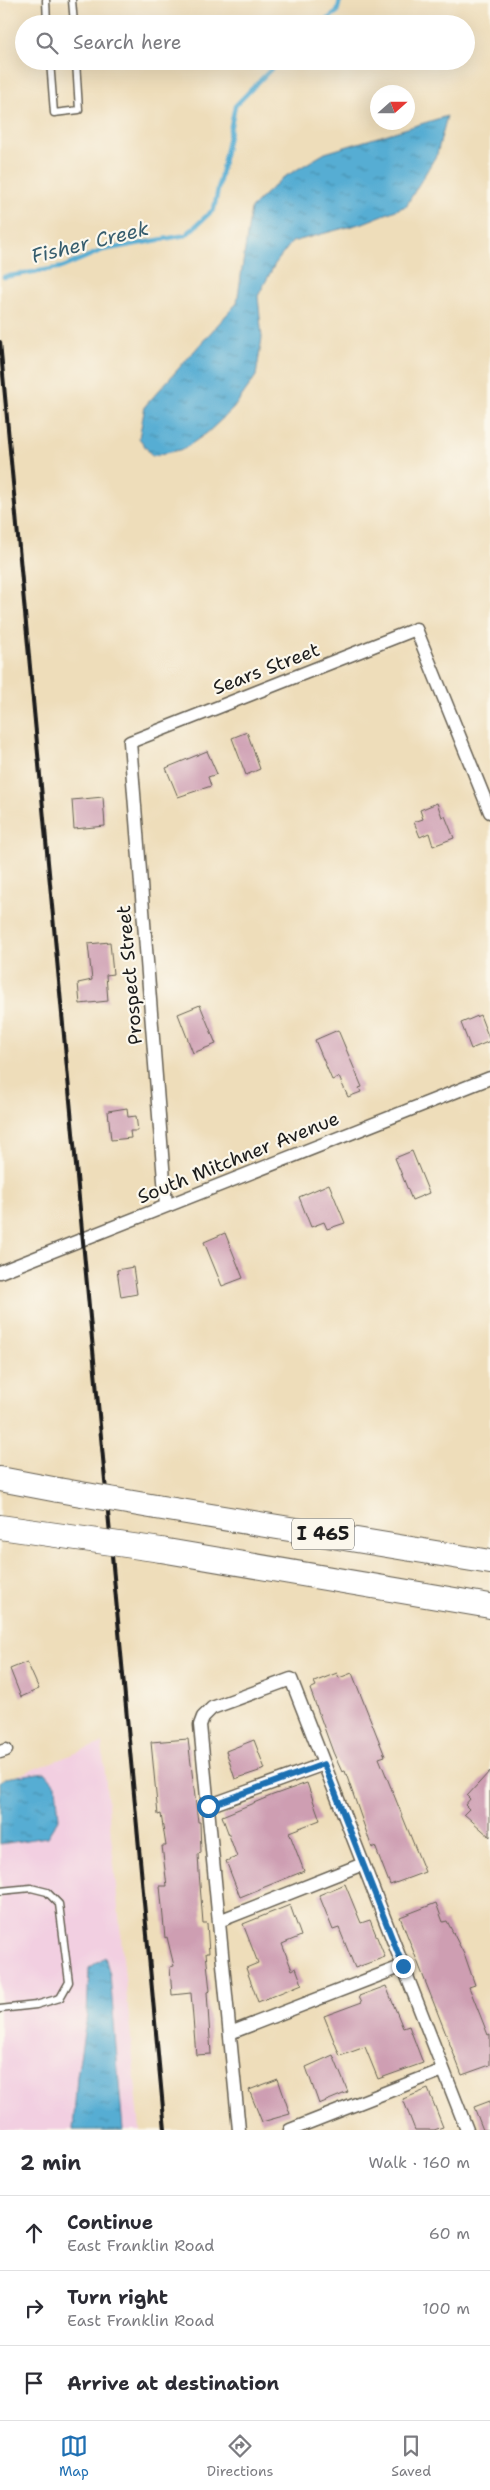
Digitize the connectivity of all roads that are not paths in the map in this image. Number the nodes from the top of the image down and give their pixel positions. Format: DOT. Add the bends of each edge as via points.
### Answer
graph roads {
  1 [pos="46,0"];
  2 [pos="72,0"];
  3 [pos="47,15"];
  4 [pos="73,15"];
  5 [pos="51,70"];
  6 [pos="77,70"];
  7 [pos="130,742"];
  8 [pos="490,812"];
  9 [pos="490,1078"];
  10 [pos="166,1206"];
  11 [pos="0,1272"];
  12 [pos="0,1479"];
  13 [pos="0,1527"];
  14 [pos="490,1562"];
  15 [pos="490,1606"];
  16 [pos="324,1764"];
  17 [pos="208,1806"];
  18 [pos="363,1864"];
  19 [pos="0,1891"];
  20 [pos="219,1921"];
  21 [pos="403,1966"];
  22 [pos="0,2009"];
  23 [pos="230,2033"];
  24 [pos="443,2070"];
  25 [pos="239,2130"];
  26 [pos="290,2130"];
  27 [pos="467,2130"];
  1 -- 3 [label="lane"];
  2 -- 4 [label="lane"];
  5 -- 6 [label="lane" via="54,113 79,110"];
  7 -- 8 [label="street, Sears Street" via="416,629"];
  7 -- 10 [label="street, Prospect Street"];
  9 -- 10 [label="street, South Mitchner Avenue"];
  10 -- 11 [label="street, South Mitchner Avenue"];
  12 -- 14 [label="highway, I 465, bridge"];
  13 -- 15 [label="highway, I 465, bridge" via="161,1550"];
  16 -- 17 [label="street"];
  16 -- 17 [label="street" via="291,1679 212,1708 202,1717 200,1728"];
  16 -- 18 [label="street"];
  17 -- 20 [label="street"];
  18 -- 20 [label="street"];
  18 -- 21 [label="street"];
  19 -- 22 [label="lane" via="31,1888 47,1892 59,1904 69,1982 60,1998 36,2005"];
  20 -- 23 [label="street"];
  21 -- 23 [label="street"];
  21 -- 24 [label="street"];
  23 -- 25 [label="street"];
  24 -- 26 [label="street"];
  24 -- 27 [label="street"];
}
